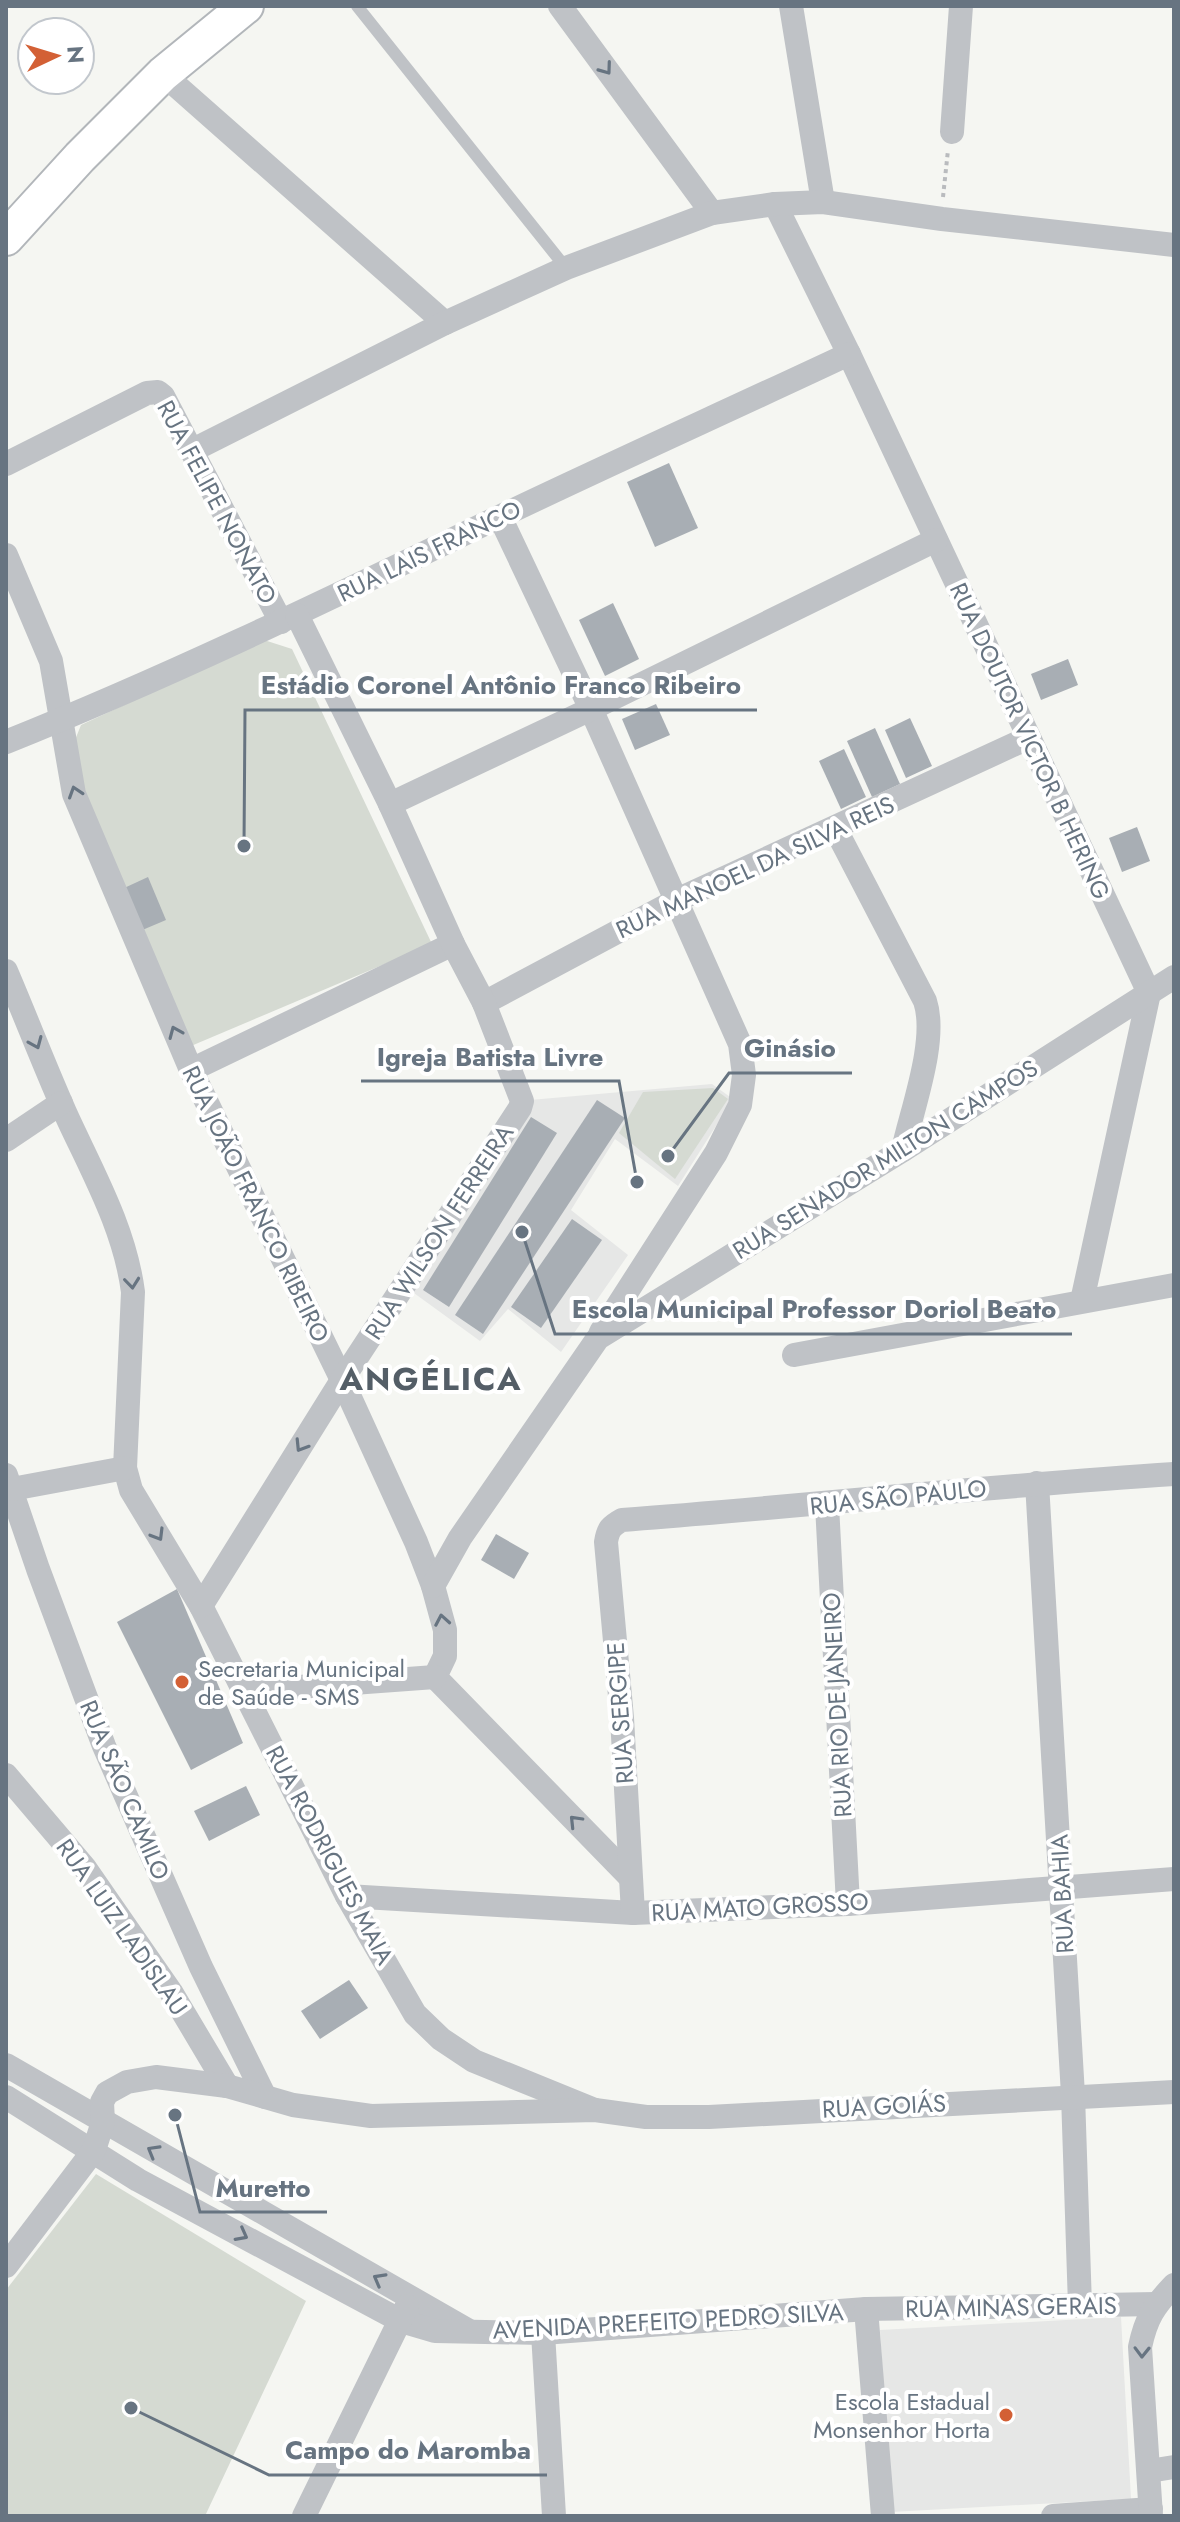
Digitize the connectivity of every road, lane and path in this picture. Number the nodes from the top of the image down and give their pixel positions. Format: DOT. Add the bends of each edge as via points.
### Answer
graph roads {
  1 [pos="246,6"];
  2 [pos="357,6"];
  3 [pos="560,6"];
  4 [pos="791,6"];
  5 [pos="961,6"];
  6 [pos="163,74"];
  7 [pos="952,132"];
  8 [pos="823,202"];
  9 [pos="775,204"];
  10 [pos="712,213"];
  11 [pos="942,219"];
  12 [pos="6,238"];
  13 [pos="1174,245"];
  14 [pos="566,268"];
  15 [pos="445,323"];
  16 [pos="849,354"];
  17 [pos="193,450"];
  18 [pos="6,464"];
  19 [pos="500,517"];
  20 [pos="936,540"];
  21 [pos="6,555"];
  22 [pos="289,619"];
  23 [pos="591,709"];
  24 [pos="61,720"];
  25 [pos="1028,738"];
  26 [pos="6,742"];
  27 [pos="390,804"];
  28 [pos="835,828"];
  29 [pos="677,900"];
  30 [pos="453,944"];
  31 [pos="6,971"];
  32 [pos="1174,977"];
  33 [pos="1149,993"];
  34 [pos="484,1003"];
  35 [pos="191,1070"];
  36 [pos="522,1101"];
  37 [pos="61,1103"];
  38 [pos="6,1140"];
  39 [pos="903,1150"];
  40 [pos="1174,1285"];
  41 [pos="1082,1301"];
  42 [pos="598,1338"];
  43 [pos="794,1355"];
  44 [pos="342,1380"];
  45 [pos="125,1468"];
  46 [pos="1174,1474"];
  47 [pos="9,1482"];
  48 [pos="1037,1483"];
  49 [pos="827,1505"];
  50 [pos="622,1520"];
  51 [pos="460,1538"];
  52 [pos="416,1542"];
  53 [pos="433,1586"];
  54 [pos="201,1606"];
  55 [pos="435,1677"];
  56 [pos="244,1691"];
  57 [pos="6,1775"];
  58 [pos="630,1877"];
  59 [pos="1174,1879"];
  60 [pos="1061,1886"];
  61 [pos="347,1896"];
  62 [pos="848,1904"];
  63 [pos="633,1913"];
  64 [pos="6,2065"];
  65 [pos="227,2086"];
  66 [pos="1174,2092"];
  67 [pos="1073,2095"];
  68 [pos="6,2097"];
  69 [pos="265,2097"];
  70 [pos="595,2110"];
  71 [pos="103,2122"];
  72 [pos="94,2150"];
  73 [pos="6,2266"];
  74 [pos="1174,2285"];
  75 [pos="411,2297"];
  76 [pos="1156,2304"];
  77 [pos="1080,2306"];
  78 [pos="866,2309"];
  79 [pos="401,2321"];
  80 [pos="471,2332"];
  81 [pos="543,2333"];
  82 [pos="1174,2467"];
  83 [pos="1149,2471"];
  84 [pos="1151,2513"];
  85 [pos="304,2516"];
  86 [pos="554,2516"];
  87 [pos="883,2516"];
  88 [pos="1053,2516"];
  1 -- 6 [label="street"];
  2 -- 14 [label="lane"];
  3 -- 10 [label="street, one-way"];
  4 -- 8 [label="street"];
  5 -- 7 [label="street"];
  6 -- 12 [label="street"];
  6 -- 15 [label="street"];
  7 -- 11 [label="path"];
  8 -- 9 [label="street"];
  8 -- 11 [label="street"];
  9 -- 10 [label="street"];
  9 -- 16 [label="street, RUA DOUTOR VICTOR B HERING"];
  10 -- 14 [label="street"];
  11 -- 13 [label="street"];
  14 -- 15 [label="street"];
  15 -- 17 [label="street"];
  16 -- 19 [label="street, RUA LAIS FRANCO"];
  16 -- 20 [label="street, RUA DOUTOR VICTOR B HERING"];
  17 -- 18 [label="street, RUA FELIPE NONATO" via="158,392"];
  17 -- 22 [label="street, RUA FELIPE NONATO"];
  19 -- 22 [label="street, RUA LAIS FRANCO"];
  19 -- 23 [label="street"];
  20 -- 23 [label="street"];
  20 -- 25 [label="street, RUA DOUTOR VICTOR B HERING"];
  21 -- 24 [label="street, RUA JOÃO FRANCO RIBEIRO" via="51,661"];
  22 -- 24 [label="street, RUA LAIS FRANCO"];
  22 -- 27 [label="street, RUA FELIPE NONATO"];
  23 -- 27 [label="street"];
  23 -- 29 [label="street"];
  24 -- 26 [label="street, RUA LAIS FRANCO"];
  35 -- 24 [label="street, RUA JOÃO FRANCO RIBEIRO, one-way" via="74,794"];
  25 -- 28 [label="street, RUA MANOEL DA SILVA REIS"];
  25 -- 33 [label="street, RUA DOUTOR VICTOR B HERING"];
  27 -- 30 [label="street, RUA FELIPE NONATO"];
  28 -- 29 [label="street, RUA MANOEL DA SILVA REIS"];
  28 -- 39 [label="street" via="930,1017"];
  29 -- 34 [label="street, RUA MANOEL DA SILVA REIS"];
  29 -- 42 [label="street" via="740,1044 740,1105 716,1153"];
  30 -- 34 [label="street, RUA FELIPE NONATO"];
  30 -- 35 [label="street"];
  31 -- 37 [label="street, RUA RODRIGUES MAIA, one-way"];
  32 -- 33 [label="street, RUA SENADOR MILTON CAMPOS"];
  33 -- 39 [label="street, RUA SENADOR MILTON CAMPOS"];
  33 -- 41 [label="street"];
  34 -- 36 [label="street, RUA FELIPE NONATO"];
  35 -- 44 [label="street, RUA JOÃO FRANCO RIBEIRO"];
  36 -- 44 [label="street, RUA WILSON FERREIRA"];
  37 -- 38 [label="street"];
  37 -- 45 [label="street, RUA RODRIGUES MAIA, one-way" via="123,1239 130,1268"];
  39 -- 42 [label="street, RUA SENADOR MILTON CAMPOS"];
  40 -- 41 [label="street"];
  41 -- 43 [label="street"];
  42 -- 51 [label="street, RUA SENADOR MILTON CAMPOS"];
  44 -- 52 [label="street, RUA JOÃO FRANCO RIBEIRO"];
  44 -- 54 [label="street, RUA WILSON FERREIRA, one-way"];
  45 -- 47 [label="street"];
  45 -- 54 [label="street, RUA RODRIGUES MAIA, one-way" via="131,1490"];
  46 -- 48 [label="street, RUA SÃO PAULO"];
  47 -- 69 [label="street, RUA SÃO CAMILO" via="104,1746"];
  48 -- 49 [label="street, RUA SÃO PAULO"];
  48 -- 60 [label="street, RUA BAHIA"];
  49 -- 50 [label="street, RUA SÃO PAULO"];
  49 -- 62 [label="street, RUA RIO DE JANEIRO"];
  50 -- 58 [label="street, RUA SERGIPE" via="608,1531 606,1542"];
  51 -- 52 [label="street"];
  51 -- 53 [label="street, RUA SENADOR MILTON CAMPOS"];
  52 -- 53 [label="street, RUA JOÃO FRANCO RIBEIRO"];
  55 -- 53 [label="street, RUA JOÃO FRANCO RIBEIRO, one-way" via="445,1656 445,1630"];
  54 -- 56 [label="street, RUA RODRIGUES MAIA"];
  55 -- 56 [label="street"];
  58 -- 55 [label="street, one-way"];
  56 -- 61 [label="street, RUA RODRIGUES MAIA"];
  57 -- 65 [label="street, RUA LUIZ LADISLAU" via="85,1868 171,1992"];
  58 -- 63 [label="street, RUA SERGIPE"];
  59 -- 60 [label="street, RUA MATO GROSSO"];
  60 -- 62 [label="street, RUA MATO GROSSO"];
  60 -- 67 [label="street, RUA BAHIA"];
  61 -- 63 [label="street, RUA MATO GROSSO"];
  61 -- 70 [label="street, RUA RODRIGUES MAIA" via="415,2014 441,2039 474,2061"];
  62 -- 63 [label="street, RUA MATO GROSSO"];
  64 -- 71 [label="street, AVENIDA PREFEITO PEDRO SILVA"];
  65 -- 69 [label="street"];
  65 -- 71 [label="street" via="156,2077 127,2082 107,2093"];
  66 -- 67 [label="street, RUA GOIÁS"];
  67 -- 70 [label="street, RUA GOIÁS" via="709,2117"];
  67 -- 77 [label="street, RUA BAHIA"];
  68 -- 72 [label="street, AVENIDA PREFEITO PEDRO SILVA"];
  69 -- 70 [label="street" via="371,2116"];
  71 -- 72 [label="street"];
  75 -- 71 [label="street, AVENIDA PREFEITO PEDRO SILVA, one-way"];
  72 -- 73 [label="street"];
  72 -- 79 [label="street, AVENIDA PREFEITO PEDRO SILVA, one-way" via="138,2180"];
  74 -- 76 [label="street"];
  75 -- 79 [label="street"];
  75 -- 80 [label="street, AVENIDA PREFEITO PEDRO SILVA"];
  76 -- 77 [label="street, RUA MINAS GERAIS"];
  76 -- 83 [label="street, one-way" via="1140,2347"];
  77 -- 78 [label="street, RUA MINAS GERAIS"];
  78 -- 81 [label="street, AVENIDA PREFEITO PEDRO SILVA"];
  78 -- 87 [label="street"];
  79 -- 80 [label="street, AVENIDA PREFEITO PEDRO SILVA" via="435,2331"];
  79 -- 85 [label="street"];
  80 -- 81 [label="street, AVENIDA PREFEITO PEDRO SILVA"];
  81 -- 86 [label="street"];
  82 -- 83 [label="street"];
  83 -- 84 [label="street"];
  84 -- 88 [label="street"];
}
